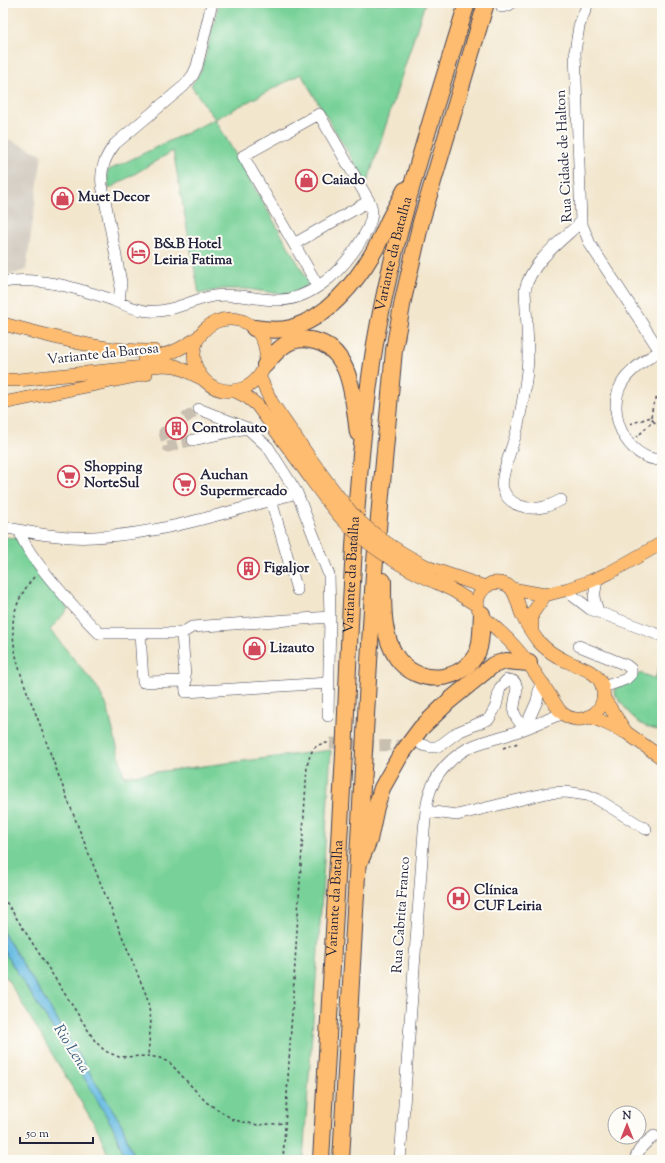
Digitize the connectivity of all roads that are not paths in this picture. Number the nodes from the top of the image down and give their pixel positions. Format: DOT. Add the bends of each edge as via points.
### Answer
graph roads {
  1 [pos="212,3"];
  2 [pos="467,3"];
  3 [pos="486,3"];
  4 [pos="588,3"];
  5 [pos="417,168"];
  6 [pos="369,201"];
  7 [pos="581,222"];
  8 [pos="294,244"];
  9 [pos="3,281"];
  10 [pos="315,288"];
  11 [pos="119,302"];
  12 [pos="3,324"];
  13 [pos="254,328"];
  14 [pos="200,336"];
  15 [pos="661,350"];
  16 [pos="176,351"];
  17 [pos="262,371"];
  18 [pos="187,372"];
  19 [pos="3,376"];
  20 [pos="203,379"];
  21 [pos="3,380"];
  22 [pos="235,391"];
  23 [pos="3,403"];
  24 [pos="199,409"];
  25 [pos="247,428"];
  26 [pos="193,440"];
  27 [pos="361,456"];
  28 [pos="662,460"];
  29 [pos="305,461"];
  30 [pos="297,493"];
  31 [pos="271,500"];
  32 [pos="560,500"];
  33 [pos="3,527"];
  34 [pos="20,531"];
  35 [pos="662,543"];
  36 [pos="376,554"];
  37 [pos="433,575"];
  38 [pos="597,579"];
  39 [pos="484,587"];
  40 [pos="512,589"];
  41 [pos="568,589"];
  42 [pos="297,590"];
  43 [pos="545,595"];
  44 [pos="480,610"];
  45 [pos="598,611"];
  46 [pos="330,617"];
  47 [pos="140,633"];
  48 [pos="182,633"];
  49 [pos="532,633"];
  50 [pos="662,636"];
  51 [pos="579,646"];
  52 [pos="529,663"];
  53 [pos="541,680"];
  54 [pos="186,681"];
  55 [pos="329,683"];
  56 [pos="603,692"];
  57 [pos="563,714"];
  58 [pos="328,716"];
  59 [pos="590,717"];
  60 [pos="525,728"];
  61 [pos="627,733"];
  62 [pos="422,745"];
  63 [pos="662,758"];
  64 [pos="426,811"];
  65 [pos="646,829"];
  66 [pos="357,867"];
  67 [pos="654,1136"];
  68 [pos="321,1160"];
  69 [pos="341,1160"];
  70 [pos="400,1160"];
  71 [pos="635,1160"];
  1 -- 11 [label="street" via="193,76 115,144 102,167 102,185 121,282"];
  2 -- 5 [label="highway, Variante da Batalha"];
  3 -- 36 [label="highway, Variante da Batalha" via="432,183 403,300 394,350"];
  4 -- 7 [label="street, Rua Cidade de Halton" via="579,26 575,52"];
  5 -- 13 [label="highway" via="373,252 334,302 319,314 290,328"];
  5 -- 27 [label="highway, Variante da Batalha" via="383,303"];
  6 -- 8 [label="street"];
  6 -- 8 [label="street" via="319,114 243,156"];
  6 -- 10 [label="street" via="372,207 371,219 365,234 333,276"];
  7 -- 15 [label="street, Rua Cidade de Halton" via="590,244"];
  7 -- 32 [label="street" via="546,256 527,283 525,290 528,345 524,400 502,484 507,497 524,507 540,508"];
  8 -- 10 [label="street"];
  9 -- 11 [label="street" via="61,285"];
  10 -- 11 [label="street" via="284,300 217,296 195,300 162,312 139,310"];
  12 -- 16 [label="main road" via="105,349"];
  13 -- 14 [label="main road" via="231,319 219,321 208,327"];
  13 -- 17 [label="main road" via="265,345 266,355"];
  14 -- 16 [label="main road, Variante da Barosa"];
  14 -- 20 [label="main road" via="194,354 196,367"];
  15 -- 28 [label="street, Rua Cidade de Halton" via="627,376 620,387 616,413 620,427 629,442 645,456"];
  16 -- 19 [label="main road, Variante da Barosa" via="158,356"];
  17 -- 22 [label="main road" via="253,383"];
  17 -- 27 [label="highway" via="277,350 295,340 321,342 330,348 346,370 349,379"];
  17 -- 29 [label="main road" via="272,403"];
  18 -- 20 [label="main road, Variante da Barosa"];
  18 -- 21 [label="main road, Variante da Barosa" via="176,366 163,365"];
  18 -- 23 [label="main road" via="164,371"];
  20 -- 22 [label="main road" via="212,386"];
  22 -- 29 [label="main road" via="257,405"];
  24 -- 25 [label="street"];
  25 -- 26 [label="street"];
  25 -- 30 [label="street" via="268,447"];
  27 -- 68 [label="highway, Variante da Batalha"];
  29 -- 37 [label="main road, bridge" via="329,504 360,536 398,564"];
  30 -- 31 [label="street"];
  30 -- 46 [label="street" via="329,575"];
  31 -- 34 [label="street" via="164,528 120,535 75,537"];
  31 -- 42 [label="street"];
  33 -- 34 [label="street"];
  34 -- 47 [label="street" via="21,538 42,568 99,633"];
  35 -- 38 [label="main road"];
  36 -- 44 [label="highway" via="383,570 385,629 397,658 415,673 442,678 462,670 479,649"];
  36 -- 66 [label="highway, Variante da Batalha"];
  37 -- 39 [label="main road"];
  37 -- 44 [label="main road"];
  38 -- 41 [label="main road"];
  38 -- 45 [label="street" via="594,598"];
  39 -- 40 [label="main road" via="499,583"];
  39 -- 44 [label="main road" via="480,595"];
  40 -- 43 [label="main road"];
  40 -- 49 [label="main road"];
  41 -- 43 [label="main road"];
  41 -- 45 [label="street" via="578,601"];
  43 -- 49 [label="main road" via="532,614"];
  44 -- 52 [label="main road"];
  45 -- 50 [label="street"];
  46 -- 48 [label="street" via="192,627"];
  46 -- 55 [label="street"];
  47 -- 48 [label="street"];
  47 -- 54 [label="street" via="143,682"];
  48 -- 54 [label="street"];
  49 -- 56 [label="main road" via="553,654 596,675"];
  51 -- 56 [label="street" via="631,669 631,674 626,679"];
  52 -- 53 [label="main road"];
  52 -- 66 [label="highway" via="506,661 493,665 449,701 410,741 382,788 369,840"];
  53 -- 57 [label="main road" via="558,710"];
  53 -- 60 [label="street" via="537,701"];
  54 -- 55 [label="street" via="186,692"];
  55 -- 58 [label="street"];
  56 -- 59 [label="main road" via="599,709"];
  56 -- 61 [label="main road"];
  57 -- 59 [label="main road" via="583,719"];
  57 -- 60 [label="street, Rua Cabrita Franco"];
  59 -- 61 [label="main road"];
  60 -- 62 [label="street" via="514,712 516,684 507,680 500,688 490,719 462,730 436,747"];
  60 -- 64 [label="street, Rua Cabrita Franco" via="477,744 451,760 432,787"];
  61 -- 63 [label="main road"];
  64 -- 65 [label="street" via="457,815 548,793 576,793 597,799"];
  64 -- 70 [label="street, Rua Cabrita Franco"];
  66 -- 69 [label="highway, Variante da Batalha"];
  67 -- 71 [label="street" via="640,1149"];
}
